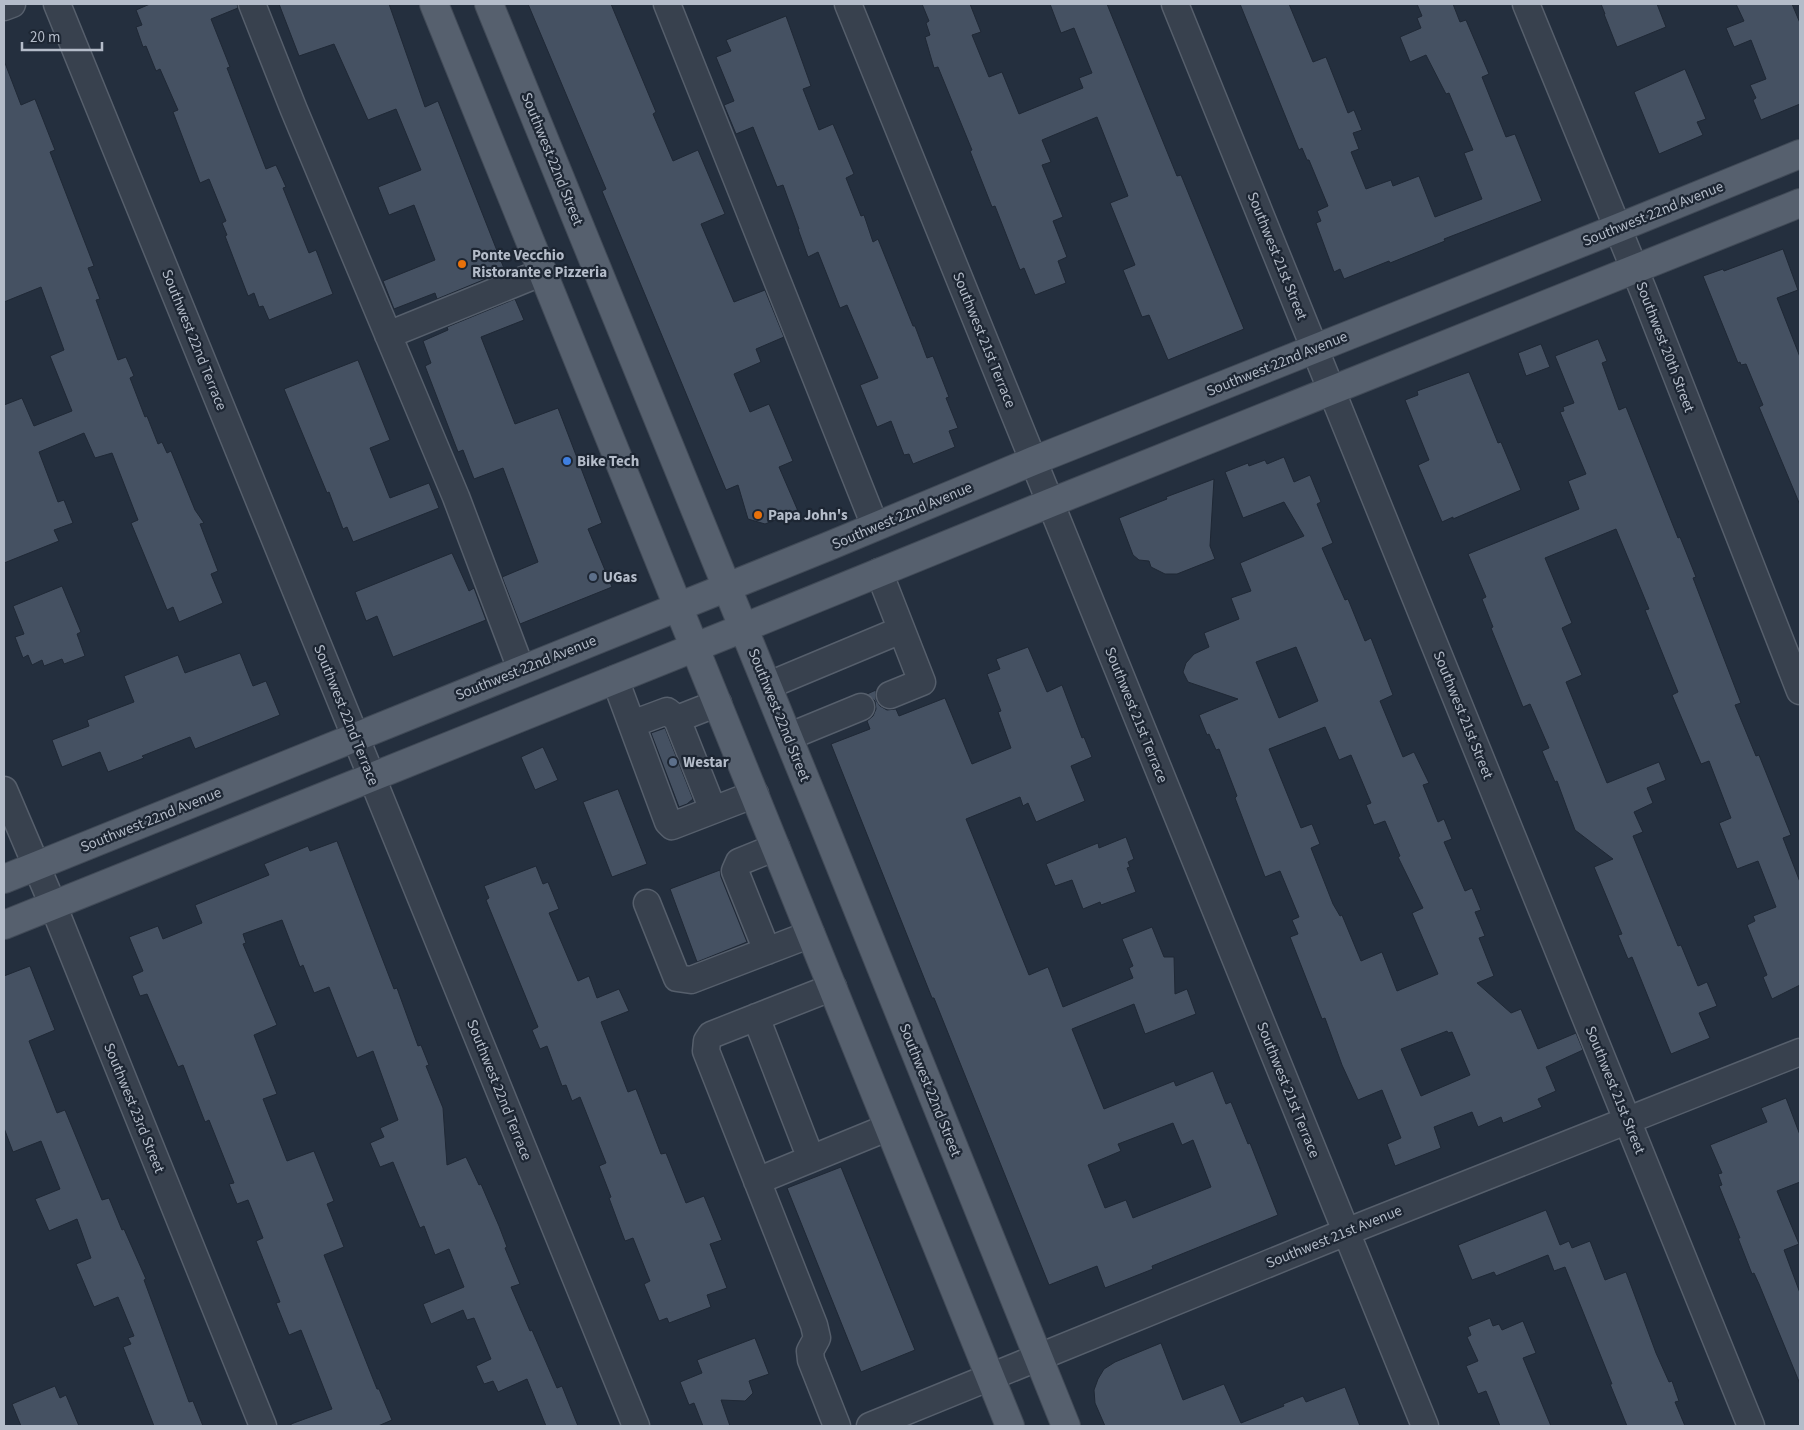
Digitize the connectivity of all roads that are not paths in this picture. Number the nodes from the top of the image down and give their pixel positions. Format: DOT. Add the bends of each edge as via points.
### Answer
graph roads {
  1 [pos="12,4"];
  2 [pos="57,4"];
  3 [pos="252,4"];
  4 [pos="434,4"];
  5 [pos="489,4"];
  6 [pos="667,4"];
  7 [pos="848,4"];
  8 [pos="1175,4"];
  9 [pos="1526,4"];
  10 [pos="4,7"];
  11 [pos="1800,154"];
  12 [pos="1800,203"];
  13 [pos="1618,228"];
  14 [pos="1635,270"];
  15 [pos="543,272"];
  16 [pos="388,335"];
  17 [pos="1314,349"];
  18 [pos="1332,390"];
  19 [pos="1033,461"];
  20 [pos="1050,503"];
  21 [pos="875,526"];
  22 [pos="879,572"];
  23 [pos="726,587"];
  24 [pos="679,607"];
  25 [pos="743,628"];
  26 [pos="902,630"];
  27 [pos="696,648"];
  28 [pos="521,669"];
  29 [pos="616,679"];
  30 [pos="767,686"];
  31 [pos="1800,691"];
  32 [pos="890,695"];
  33 [pos="718,704"];
  34 [pos="861,707"];
  35 [pos="677,719"];
  36 [pos="632,724"];
  37 [pos="788,737"];
  38 [pos="354,738"];
  39 [pos="371,777"];
  40 [pos="4,790"];
  41 [pos="755,794"];
  42 [pos="713,810"];
  43 [pos="776,847"];
  44 [pos="36,866"];
  45 [pos="4,879"];
  46 [pos="647,902"];
  47 [pos="53,905"];
  48 [pos="4,925"];
  49 [pos="811,934"];
  50 [pos="768,951"];
  51 [pos="833,987"];
  52 [pos="756,1017"];
  53 [pos="1800,1052"];
  54 [pos="1628,1120"];
  55 [pos="889,1127"];
  56 [pos="811,1159"];
  57 [pos="757,1181"];
  58 [pos="1346,1232"];
  59 [pos="1039,1358"];
  60 [pos="990,1377"];
  61 [pos="263,1426"];
  62 [pos="636,1426"];
  63 [pos="837,1426"];
  64 [pos="870,1426"];
  65 [pos="1010,1426"];
  66 [pos="1066,1426"];
  67 [pos="1425,1426"];
  68 [pos="1751,1426"];
  1 -- 10 [label="street"];
  2 -- 38 [label="street, Southwest 22nd Terrace"];
  3 -- 16 [label="street"];
  4 -- 15 [label="main road"];
  5 -- 23 [label="main road, Southwest 22nd Street"];
  6 -- 21 [label="street"];
  7 -- 19 [label="street, Southwest 21st Terrace"];
  8 -- 17 [label="street, Southwest 21st Street"];
  9 -- 13 [label="street, Southwest 20th Street"];
  11 -- 13 [label="main road, Southwest 22nd Avenue"];
  12 -- 14 [label="main road"];
  13 -- 14 [label="street, Southwest 20th Street"];
  13 -- 17 [label="main road, Southwest 22nd Avenue"];
  14 -- 18 [label="main road"];
  14 -- 31 [label="street, Southwest 20th Street"];
  15 -- 16 [label="street"];
  15 -- 24 [label="main road"];
  16 -- 28 [label="street" via="456,496"];
  17 -- 18 [label="street, Southwest 21st Street"];
  17 -- 19 [label="main road, Southwest 22nd Avenue"];
  18 -- 20 [label="main road"];
  18 -- 54 [label="street, Southwest 21st Street"];
  19 -- 20 [label="street, Southwest 21st Terrace"];
  19 -- 21 [label="main road, Southwest 22nd Avenue"];
  20 -- 22 [label="main road"];
  20 -- 58 [label="street, Southwest 21st Terrace"];
  21 -- 23 [label="main road, Southwest 22nd Avenue"];
  22 -- 25 [label="main road"];
  22 -- 26 [label="street"];
  23 -- 24 [label="main road, Southwest 22nd Avenue"];
  23 -- 25 [label="main road, Southwest 22nd Street"];
  24 -- 27 [label="main road"];
  24 -- 28 [label="main road, Southwest 22nd Avenue"];
  25 -- 27 [label="main road"];
  25 -- 30 [label="main road, Southwest 22nd Street"];
  26 -- 30 [label="street"];
  26 -- 32 [label="street" via="922,682"];
  27 -- 29 [label="main road"];
  27 -- 33 [label="main road"];
  28 -- 38 [label="main road, Southwest 22nd Avenue"];
  29 -- 36 [label="street"];
  29 -- 39 [label="main road"];
  30 -- 37 [label="main road, Southwest 22nd Street"];
  33 -- 35 [label="street"];
  33 -- 41 [label="main road"];
  34 -- 37 [label="street"];
  35 -- 36 [label="street" via="668,711"];
  35 -- 42 [label="street"];
  36 -- 42 [label="street" via="668,822 672,826"];
  37 -- 59 [label="main road, Southwest 22nd Street"];
  38 -- 39 [label="street, Southwest 22nd Terrace"];
  38 -- 44 [label="main road, Southwest 22nd Avenue"];
  39 -- 47 [label="main road"];
  39 -- 62 [label="street, Southwest 22nd Terrace"];
  40 -- 44 [label="street, Southwest 23rd Street"];
  41 -- 42 [label="street"];
  41 -- 43 [label="main road"];
  43 -- 49 [label="main road"];
  43 -- 50 [label="street" via="739,862 735,872"];
  44 -- 45 [label="main road, Southwest 22nd Avenue"];
  44 -- 47 [label="street, Southwest 23rd Street"];
  46 -- 50 [label="street" via="677,978 692,980"];
  47 -- 48 [label="main road"];
  47 -- 61 [label="street, Southwest 23rd Street"];
  49 -- 50 [label="street"];
  49 -- 51 [label="main road"];
  51 -- 52 [label="street"];
  51 -- 55 [label="main road"];
  52 -- 56 [label="street"];
  52 -- 57 [label="street" via="711,1035 706,1051"];
  53 -- 54 [label="street, Southwest 21st Avenue"];
  54 -- 58 [label="street, Southwest 21st Avenue"];
  54 -- 68 [label="street, Southwest 21st Street"];
  55 -- 56 [label="street"];
  55 -- 60 [label="main road"];
  56 -- 57 [label="street"];
  57 -- 63 [label="street" via="814,1325 817,1338 810,1351 811,1360"];
  58 -- 59 [label="street, Southwest 21st Avenue"];
  58 -- 67 [label="street, Southwest 21st Terrace"];
  59 -- 60 [label="street, Southwest 21st Avenue"];
  59 -- 66 [label="main road, Southwest 22nd Street"];
  60 -- 64 [label="street, Southwest 21st Avenue"];
  60 -- 65 [label="main road"];
}
